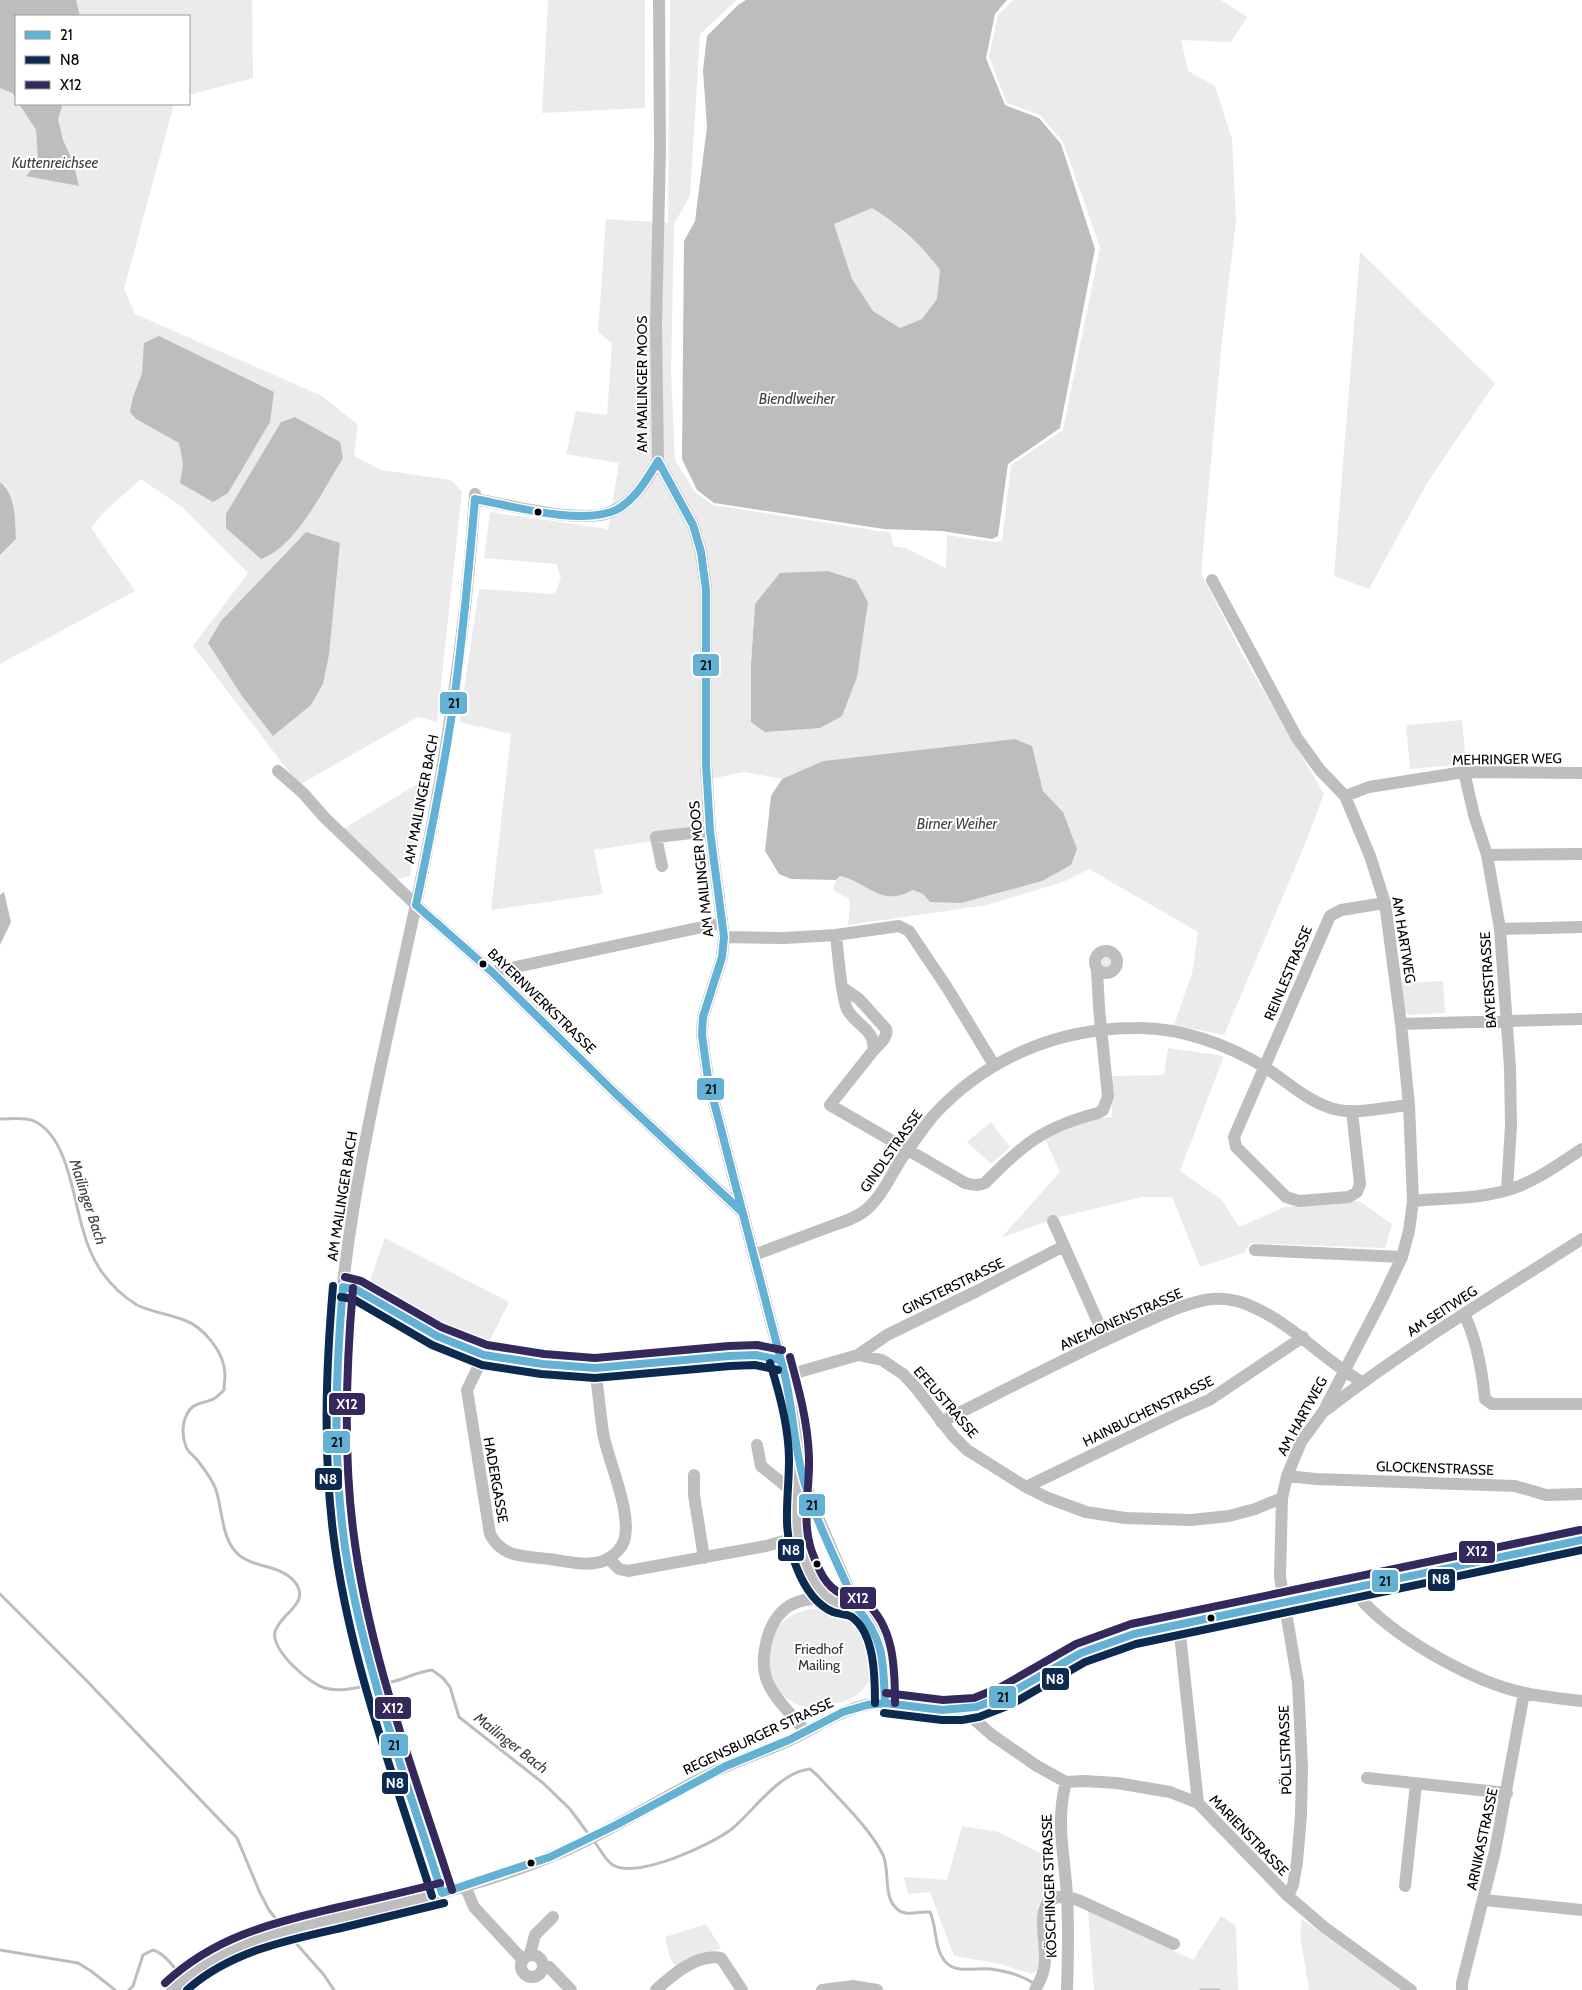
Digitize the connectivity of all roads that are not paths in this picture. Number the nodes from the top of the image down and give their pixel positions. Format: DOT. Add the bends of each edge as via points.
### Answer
graph roads {
  1 [pos="659,0"];
  2 [pos="658,461"];
  3 [pos="1212,580"];
  4 [pos="278,771"];
  5 [pos="1464,772"];
  6 [pos="1582,773"];
  7 [pos="1345,796"];
  8 [pos="710,831"];
  9 [pos="1582,854"];
  10 [pos="1487,855"];
  11 [pos="662,866"];
  12 [pos="1385,903"];
  13 [pos="416,905"];
  14 [pos="721,923"];
  15 [pos="1582,926"];
  16 [pos="1500,929"];
  17 [pos="836,935"];
  18 [pos="724,937"];
  19 [pos="1097,970"];
  20 [pos="492,972"];
  21 [pos="1582,1019"];
  22 [pos="1506,1020"];
  23 [pos="1401,1024"];
  24 [pos="1101,1029"];
  25 [pos="994,1065"];
  26 [pos="1265,1068"];
  27 [pos="1409,1105"];
  28 [pos="1352,1111"];
  29 [pos="907,1150"];
  30 [pos="1582,1150"];
  31 [pos="1507,1190"];
  32 [pos="1413,1201"];
  33 [pos="742,1212"];
  34 [pos="1053,1221"];
  35 [pos="1582,1239"];
  36 [pos="1064,1246"];
  37 [pos="1255,1250"];
  38 [pos="754,1255"];
  39 [pos="1402,1257"];
  40 [pos="343,1287"];
  41 [pos="1464,1314"];
  42 [pos="1303,1336"];
  43 [pos="1106,1340"];
  44 [pos="484,1355"];
  45 [pos="858,1355"];
  46 [pos="780,1360"];
  47 [pos="595,1368"];
  48 [pos="1343,1372"];
  49 [pos="785,1376"];
  50 [pos="1362,1382"];
  51 [pos="1582,1404"];
  52 [pos="1323,1412"];
  53 [pos="941,1422"];
  54 [pos="757,1446"];
  55 [pos="799,1461"];
  56 [pos="694,1475"];
  57 [pos="1287,1476"];
  58 [pos="1026,1487"];
  59 [pos="1582,1494"];
  60 [pos="797,1495"];
  61 [pos="1282,1498"];
  62 [pos="820,1522"];
  63 [pos="798,1537"];
  64 [pos="1582,1540"];
  65 [pos="704,1558"];
  66 [pos="609,1559"];
  67 [pos="1355,1587"];
  68 [pos="826,1597"];
  69 [pos="1285,1602"];
  70 [pos="857,1608"];
  71 [pos="1179,1625"];
  72 [pos="1524,1693"];
  73 [pos="1582,1701"];
  74 [pos="885,1703"];
  75 [pos="972,1709"];
  76 [pos="806,1732"];
  77 [pos="1367,1778"];
  78 [pos="1066,1782"];
  79 [pos="1416,1784"];
  80 [pos="1507,1793"];
  81 [pos="1198,1803"];
  82 [pos="465,1886"];
  83 [pos="1405,1886"];
  84 [pos="442,1893"];
  85 [pos="1067,1896"];
  86 [pos="1288,1896"];
  87 [pos="1484,1900"];
  88 [pos="1582,1910"];
  89 [pos="553,1917"];
  90 [pos="1174,1944"];
  91 [pos="526,1956"];
  92 [pos="543,1965"];
  93 [pos="1038,1984"];
  94 [pos="172,1990"];
  95 [pos="571,1990"];
  96 [pos="656,1990"];
  97 [pos="742,1990"];
  98 [pos="822,1990"];
  99 [pos="877,1990"];
  100 [pos="1067,1990"];
  101 [pos="1411,1990"];
  102 [pos="1462,1990"];
  1 -- 2 [label="street, AM MAILINGER MOOS"];
  2 -- 8 [label="street, AM MAILINGER MOOS" via="693,525 701,552 706,590 706,764"];
  2 -- 13 [label="street, AM MAILINGER BACH" via="630,501 609,513 585,517 475,496 466,607 453,706"];
  3 -- 7 [label="street, AM HARTWEG" via="1297,738 1320,770"];
  4 -- 13 [label="street, BAYERNWERKSTRASSE"];
  5 -- 6 [label="street, MEHRINGER WEG"];
  5 -- 7 [label="street, MEHRINGER WEG" via="1369,786"];
  5 -- 10 [label="street, BAYERSTRASSE"];
  7 -- 12 [label="street, AM HARTWEG"];
  8 -- 11 [label="street" via="656,838"];
  8 -- 14 [label="street, AM MAILINGER MOOS"];
  9 -- 10 [label="street"];
  10 -- 16 [label="street, BAYERSTRASSE"];
  12 -- 23 [label="street, AM HARTWEG"];
  12 -- 26 [label="street, REINLESTRASSE" via="1341,910 1330,916"];
  13 -- 20 [label="street, BAYERNWERKSTRASSE"];
  13 -- 40 [label="street, AM MAILINGER BACH" via="362,1160"];
  14 -- 18 [label="street, AM MAILINGER MOOS"];
  14 -- 20 [label="street"];
  15 -- 16 [label="street"];
  16 -- 22 [label="street, BAYERSTRASSE"];
  17 -- 18 [label="street"];
  17 -- 25 [label="street" via="899,926 909,931 944,981"];
  17 -- 29 [label="street" via="847,1009 872,1036 874,1044 873,1051 830,1105"];
  18 -- 33 [label="street, AM MAILINGER MOOS" via="722,957 703,1017 702,1035 708,1079"];
  19 -- 24 [label="street"];
  20 -- 33 [label="street, BAYERNWERKSTRASSE"];
  21 -- 22 [label="street"];
  22 -- 23 [label="street"];
  22 -- 31 [label="street, BAYERSTRASSE" via="1511,1126"];
  23 -- 27 [label="street, AM HARTWEG"];
  24 -- 25 [label="street, GINDLSTRASSE" via="1043,1042"];
  24 -- 26 [label="street, GINDLSTRASSE" via="1173,1031 1232,1050"];
  24 -- 29 [label="street" via="1108,1096 1098,1114 1078,1118 1038,1135 979,1185 965,1183"];
  25 -- 29 [label="street, GINDLSTRASSE" via="933,1116"];
  26 -- 28 [label="street, GINDLSTRASSE" via="1315,1102 1335,1110"];
  26 -- 28 [label="street" via="1234,1137 1236,1147 1286,1197 1300,1201 1349,1197 1357,1192 1360,1184"];
  27 -- 28 [label="street, GINDLSTRASSE"];
  27 -- 32 [label="street, AM HARTWEG"];
  29 -- 38 [label="street, GINDLSTRASSE" via="878,1197 866,1210"];
  30 -- 31 [label="street" via="1542,1175"];
  31 -- 32 [label="street"];
  32 -- 39 [label="street, AM HARTWEG"];
  33 -- 38 [label="street, AM MAILINGER MOOS"];
  34 -- 36 [label="street"];
  35 -- 41 [label="street, AM SEITWEG"];
  36 -- 43 [label="street"];
  36 -- 45 [label="street, GINSTERSTRASSE" via="887,1335"];
  37 -- 39 [label="street"];
  38 -- 46 [label="street, AM MAILINGER MOOS"];
  39 -- 48 [label="street, AM HARTWEG"];
  40 -- 44 [label="street" via="357,1290 437,1336"];
  40 -- 84 [label="street, AM MAILINGER BACH" via="335,1434 348,1565 371,1664"];
  41 -- 50 [label="street, AM SEITWEG"];
  41 -- 51 [label="street" via="1483,1372 1485,1399 1492,1404"];
  42 -- 43 [label="street, ANEMONENSTRASSE" via="1252,1306 1228,1299 1183,1306"];
  42 -- 48 [label="street, ANEMONENSTRASSE"];
  42 -- 58 [label="street, HAINBUCHENSTRASSE" via="1210,1400"];
  43 -- 53 [label="street, ANEMONENSTRASSE"];
  44 -- 47 [label="street"];
  44 -- 66 [label="street, HADERGASSE" via="470,1381 467,1400 487,1522 495,1543 506,1551 521,1555 588,1564"];
  45 -- 49 [label="street, EFEUSTRASSE"];
  45 -- 53 [label="street, EFEUSTRASSE" via="882,1360 903,1374"];
  46 -- 47 [label="street" via="756,1355 729,1356"];
  46 -- 49 [label="street, AM MAILINGER MOOS"];
  47 -- 66 [label="street" via="603,1434 626,1528 624,1541"];
  48 -- 50 [label="street, ANEMONENSTRASSE"];
  48 -- 52 [label="street, AM HARTWEG"];
  49 -- 55 [label="street, AM MAILINGER MOOS"];
  50 -- 52 [label="street, AM SEITWEG"];
  52 -- 57 [label="street, AM HARTWEG" via="1301,1442"];
  53 -- 58 [label="street, EFEUSTRASSE" via="968,1450"];
  54 -- 60 [label="street" via="761,1466"];
  55 -- 60 [label="street, AM MAILINGER MOOS"];
  55 -- 62 [label="street, AM MAILINGER MOOS"];
  56 -- 65 [label="street"];
  57 -- 59 [label="street, GLOCKENSTRASSE" via="1515,1486 1546,1495"];
  57 -- 61 [label="street, AM HARTWEG"];
  58 -- 61 [label="street, EFEUSTRASSE" via="1086,1512 1162,1520 1229,1516"];
  60 -- 63 [label="street, AM MAILINGER MOOS"];
  61 -- 69 [label="street, AM HARTWEG" via="1280,1576"];
  62 -- 63 [label="street" via="804,1521 800,1524"];
  62 -- 70 [label="street, AM MAILINGER MOOS"];
  63 -- 65 [label="street"];
  63 -- 68 [label="street, AM MAILINGER MOOS" via="815,1583"];
  64 -- 67 [label="street, REGENSBURGER STRASSE"];
  65 -- 66 [label="street" via="628,1571 620,1569"];
  67 -- 69 [label="street, REGENSBURGER STRASSE"];
  67 -- 72 [label="street" via="1364,1602 1397,1630 1449,1664"];
  68 -- 70 [label="street"];
  68 -- 76 [label="street" via="789,1606 777,1618 764,1655 768,1683"];
  69 -- 71 [label="street, REGENSBURGER STRASSE"];
  69 -- 86 [label="street, PÖLLSTRASSE" via="1298,1683 1302,1767 1298,1862"];
  70 -- 74 [label="street, AM MAILINGER MOOS" via="870,1623 883,1657"];
  71 -- 75 [label="street, REGENSBURGER STRASSE" via="1111,1641 1073,1657 999,1700"];
  71 -- 81 [label="street"];
  72 -- 73 [label="street"];
  72 -- 80 [label="street, ARNIKASTRASSE"];
  74 -- 75 [label="street, REGENSBURGER STRASSE" via="947,1711"];
  74 -- 76 [label="street, REGENSBURGER STRASSE" via="855,1708"];
  75 -- 78 [label="street" via="976,1721 992,1735"];
  76 -- 82 [label="street, REGENSBURGER STRASSE" via="704,1776 550,1857"];
  77 -- 79 [label="street"];
  78 -- 81 [label="street, MARIENSTRASSE" via="1117,1783 1170,1792"];
  78 -- 85 [label="street, KÖSCHINGER STRASSE" via="1059,1821"];
  79 -- 80 [label="street"];
  79 -- 83 [label="street"];
  80 -- 87 [label="street, ARNIKASTRASSE"];
  81 -- 86 [label="street, MARIENSTRASSE"];
  82 -- 84 [label="street, REGENSBURGER STRASSE"];
  82 -- 91 [label="street" via="474,1906"];
  84 -- 94 [label="street, REGENSBURGER STRASSE" via="274,1934 222,1953 198,1966"];
  85 -- 90 [label="street"];
  85 -- 93 [label="street" via="1048,1903 1043,1912 1045,1959"];
  85 -- 100 [label="street, KÖSCHINGER STRASSE"];
  86 -- 101 [label="street, MARIENSTRASSE" via="1324,1927"];
  87 -- 88 [label="street"];
  87 -- 102 [label="street, ARNIKASTRASSE"];
  89 -- 91 [label="street" via="535,1935"];
  91 -- 92 [label="street" via="538,1956"];
  91 -- 92 [label="street" via="520,1967 527,1976 539,1974"];
  92 -- 95 [label="street" via="549,1967"];
  96 -- 97 [label="street" via="678,1970 713,1956 721,1958"];
  98 -- 99 [label="street" via="853,1986"];
}
